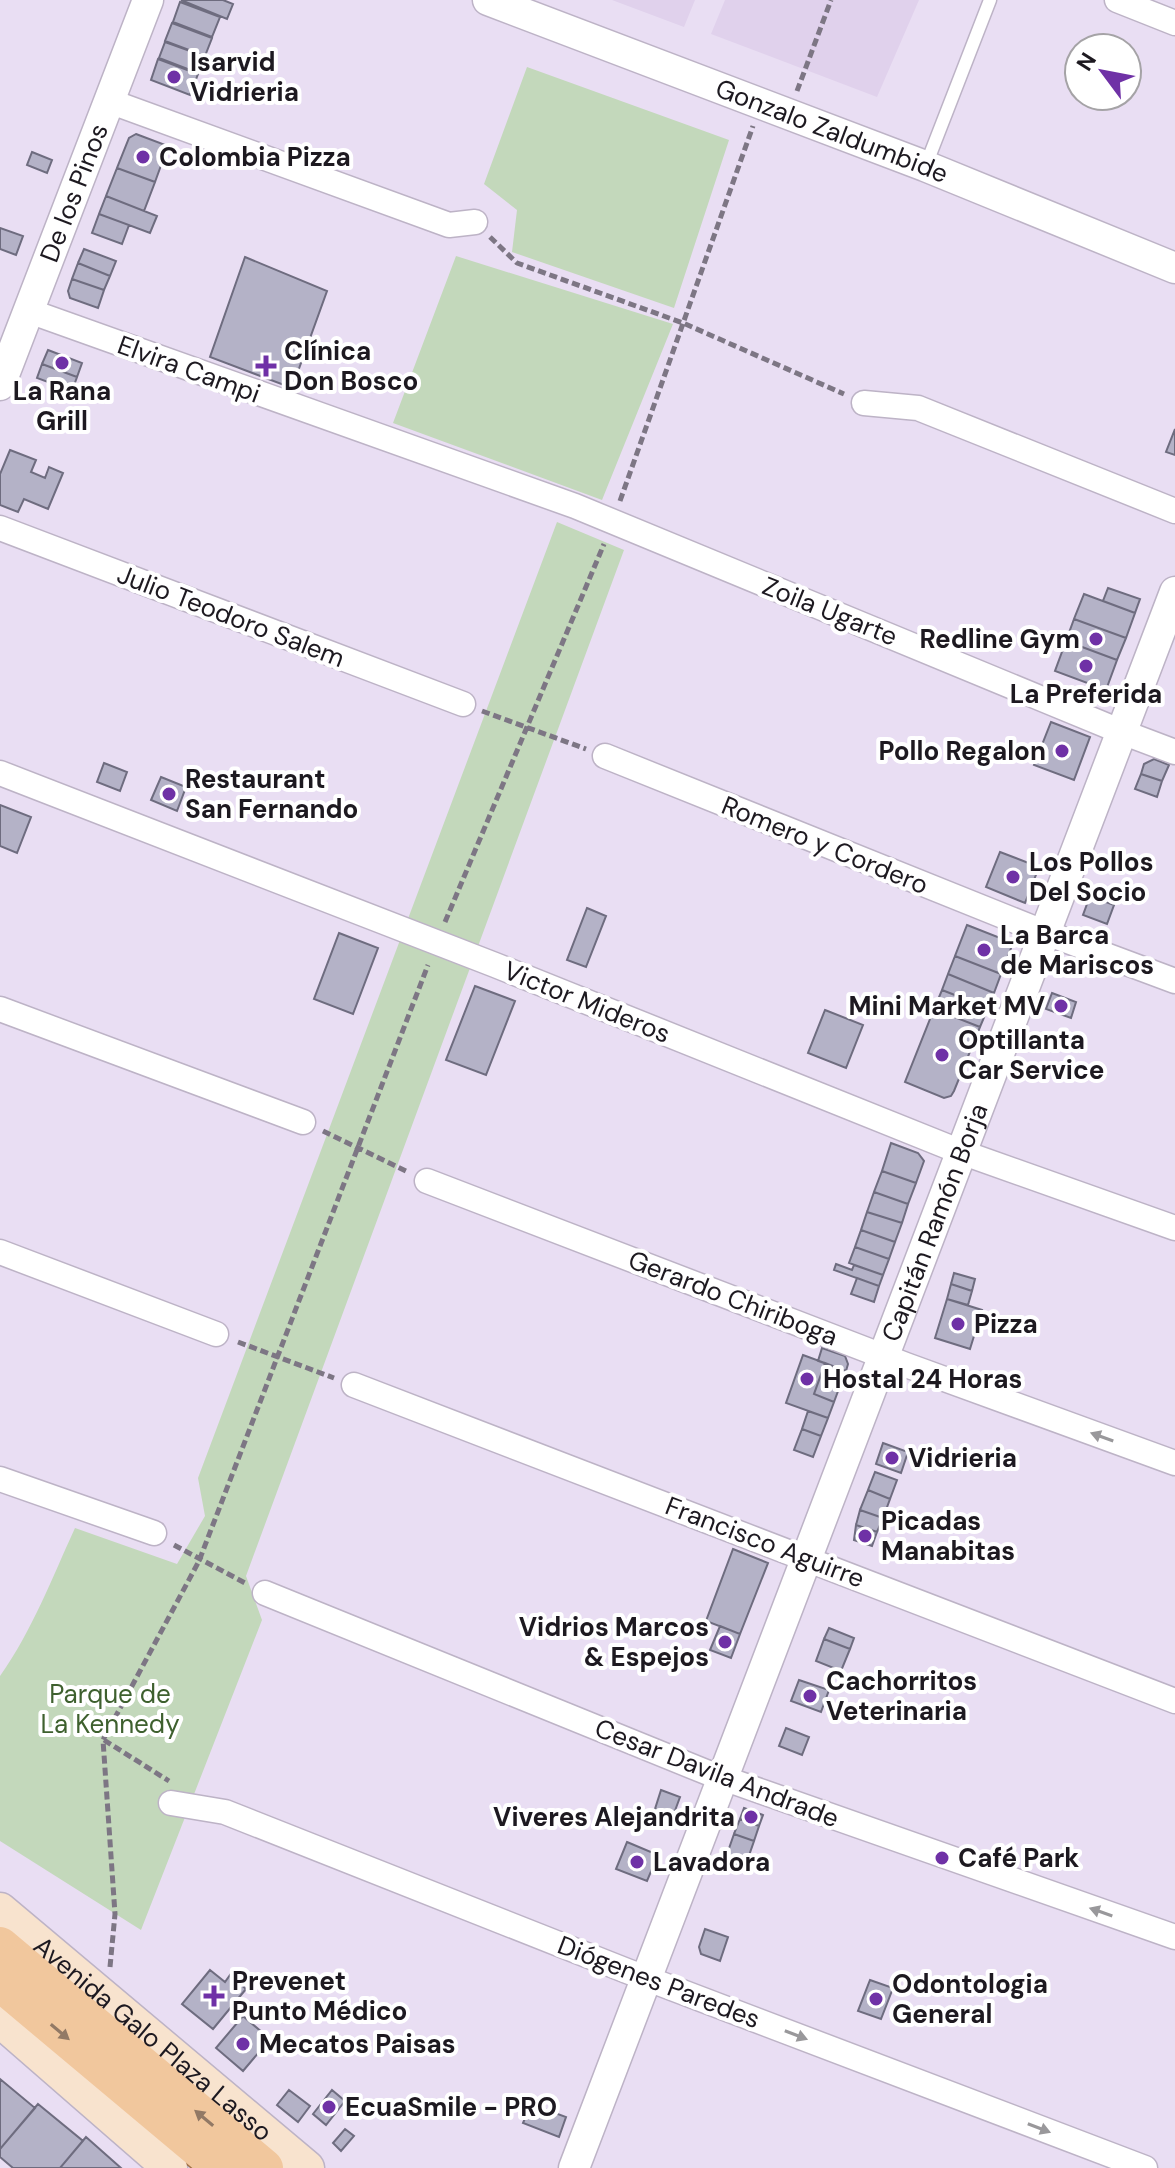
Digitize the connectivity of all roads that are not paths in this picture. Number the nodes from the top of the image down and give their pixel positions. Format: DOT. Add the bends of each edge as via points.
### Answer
graph roads {
  1 [pos="148,0"];
  2 [pos="488,0"];
  3 [pos="990,0"];
  4 [pos="1117,0"];
  5 [pos="1175,23"];
  6 [pos="109,101"];
  7 [pos="925,166"];
  8 [pos="475,222"];
  9 [pos="1175,268"];
  10 [pos="29,311"];
  11 [pos="0,385"];
  12 [pos="864,403"];
  13 [pos="575,506"];
  14 [pos="1175,511"];
  15 [pos="0,528"];
  16 [pos="1175,592"];
  17 [pos="463,704"];
  18 [pos="1122,732"];
  19 [pos="1175,752"];
  20 [pos="605,756"];
  21 [pos="0,773"];
  22 [pos="1046,933"];
  23 [pos="1175,981"];
  24 [pos="0,1009"];
  25 [pos="303,1122"];
  26 [pos="961,1152"];
  27 [pos="427,1181"];
  28 [pos="1175,1228"];
  29 [pos="0,1252"];
  30 [pos="216,1334"];
  31 [pos="885,1356"];
  32 [pos="354,1385"];
  33 [pos="1175,1463"];
  34 [pos="0,1479"];
  35 [pos="154,1533"];
  36 [pos="808,1559"];
  37 [pos="265,1593"];
  38 [pos="1175,1701"];
  39 [pos="723,1778"];
  40 [pos="171,1803"];
  41 [pos="0,1910"];
  42 [pos="1175,1937"];
  43 [pos="0,1946"];
  44 [pos="645,1977"];
  45 [pos="0,1982"];
  46 [pos="0,2020"];
  47 [pos="170,2168"];
  48 [pos="222,2168"];
  49 [pos="264,2168"];
  50 [pos="307,2168"];
  51 [pos="574,2168"];
  52 [pos="1145,2168"];
  1 -- 6 [label="street, De los Pinos"];
  2 -- 7 [label="street, Gonzalo Zaldumbide"];
  3 -- 7 [label="lane"];
  4 -- 5 [label="street"];
  6 -- 8 [label="street" via="449,225"];
  6 -- 10 [label="street, De los Pinos"];
  7 -- 9 [label="street, Gonzalo Zaldumbide"];
  10 -- 11 [label="street, De los Pinos"];
  10 -- 13 [label="street, Elvira Campi"];
  12 -- 14 [label="street" via="918,408"];
  13 -- 18 [label="street, Zoila Ugarte"];
  15 -- 17 [label="street, Julio Teodoro Salem"];
  16 -- 18 [label="street, Capitán Ramón Borja"];
  18 -- 19 [label="street, Zoila Ugarte"];
  18 -- 22 [label="street, Capitán Ramón Borja"];
  20 -- 22 [label="street, Romero y Cordero"];
  21 -- 26 [label="street, Victor Mideros"];
  22 -- 23 [label="street, Romero y Cordero"];
  22 -- 26 [label="street, Capitán Ramón Borja"];
  24 -- 25 [label="street"];
  26 -- 28 [label="street, Victor Mideros"];
  26 -- 31 [label="street, Capitán Ramón Borja"];
  27 -- 31 [label="street, Gerardo Chiriboga"];
  29 -- 30 [label="street"];
  33 -- 31 [label="street, Gerardo Chiriboga, one-way"];
  31 -- 36 [label="street, Capitán Ramón Borja"];
  32 -- 36 [label="street, Francisco Aguirre"];
  34 -- 35 [label="street"];
  36 -- 38 [label="street, Francisco Aguirre"];
  36 -- 39 [label="street, Capitán Ramón Borja"];
  37 -- 39 [label="street, Cesar Davila Andrade"];
  42 -- 39 [label="street, Cesar Davila Andrade, one-way"];
  39 -- 44 [label="street, Capitán Ramón Borja"];
  40 -- 44 [label="street, Diógenes Paredes" via="225,1812"];
  41 -- 50 [label="main road, Avenida Galo Plaza Lasso"];
  49 -- 43 [label="main road, Avenida Galo Plaza Lasso, one-way"];
  44 -- 51 [label="street, Capitán Ramón Borja"];
  44 -- 52 [label="street, Diógenes Paredes, one-way"];
  45 -- 48 [label="main road, one-way"];
  46 -- 47 [label="main road"];
}
